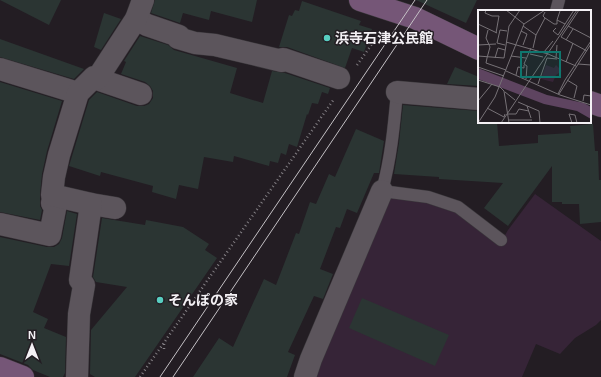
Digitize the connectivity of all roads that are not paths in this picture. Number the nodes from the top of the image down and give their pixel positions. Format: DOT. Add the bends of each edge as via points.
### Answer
graph roads {
  1 [pos="360,0"];
  2 [pos="559,0"];
  3 [pos="139,10"];
  4 [pos="556,10"];
  5 [pos="478,49"];
  6 [pos="0,69"];
  7 [pos="339,78"];
  8 [pos="97,79"];
  9 [pos="397,92"];
  10 [pos="78,93"];
  11 [pos="141,94"];
  12 [pos="478,99"];
  13 [pos="382,191"];
  14 [pos="54,195"];
  15 [pos="91,204"];
  16 [pos="115,208"];
  17 [pos="0,224"];
  18 [pos="501,240"];
  19 [pos="0,368"];
  20 [pos="23,377"];
  21 [pos="77,377"];
  22 [pos="305,377"];
  1 -- 5 [label="street" via="415,18"];
  2 -- 4 [label="lane"];
  3 -- 7 [label="street" via="147,25 195,44 215,45 282,61 283,59"];
  3 -- 8 [label="street"];
  6 -- 10 [label="street"];
  8 -- 10 [label="street" via="94,77"];
  8 -- 11 [label="street"];
  9 -- 12 [label="street"];
  9 -- 13 [label="lane" via="392,141"];
  10 -- 14 [label="street" via="57,162"];
  13 -- 18 [label="lane" via="428,197 458,207"];
  13 -- 22 [label="street"];
  14 -- 15 [label="street"];
  14 -- 17 [label="street" via="52,203 56,204 50,235"];
  15 -- 16 [label="street"];
  15 -- 21 [label="street" via="80,280 84,285 78,314"];
  19 -- 20 [label="street"];
}
